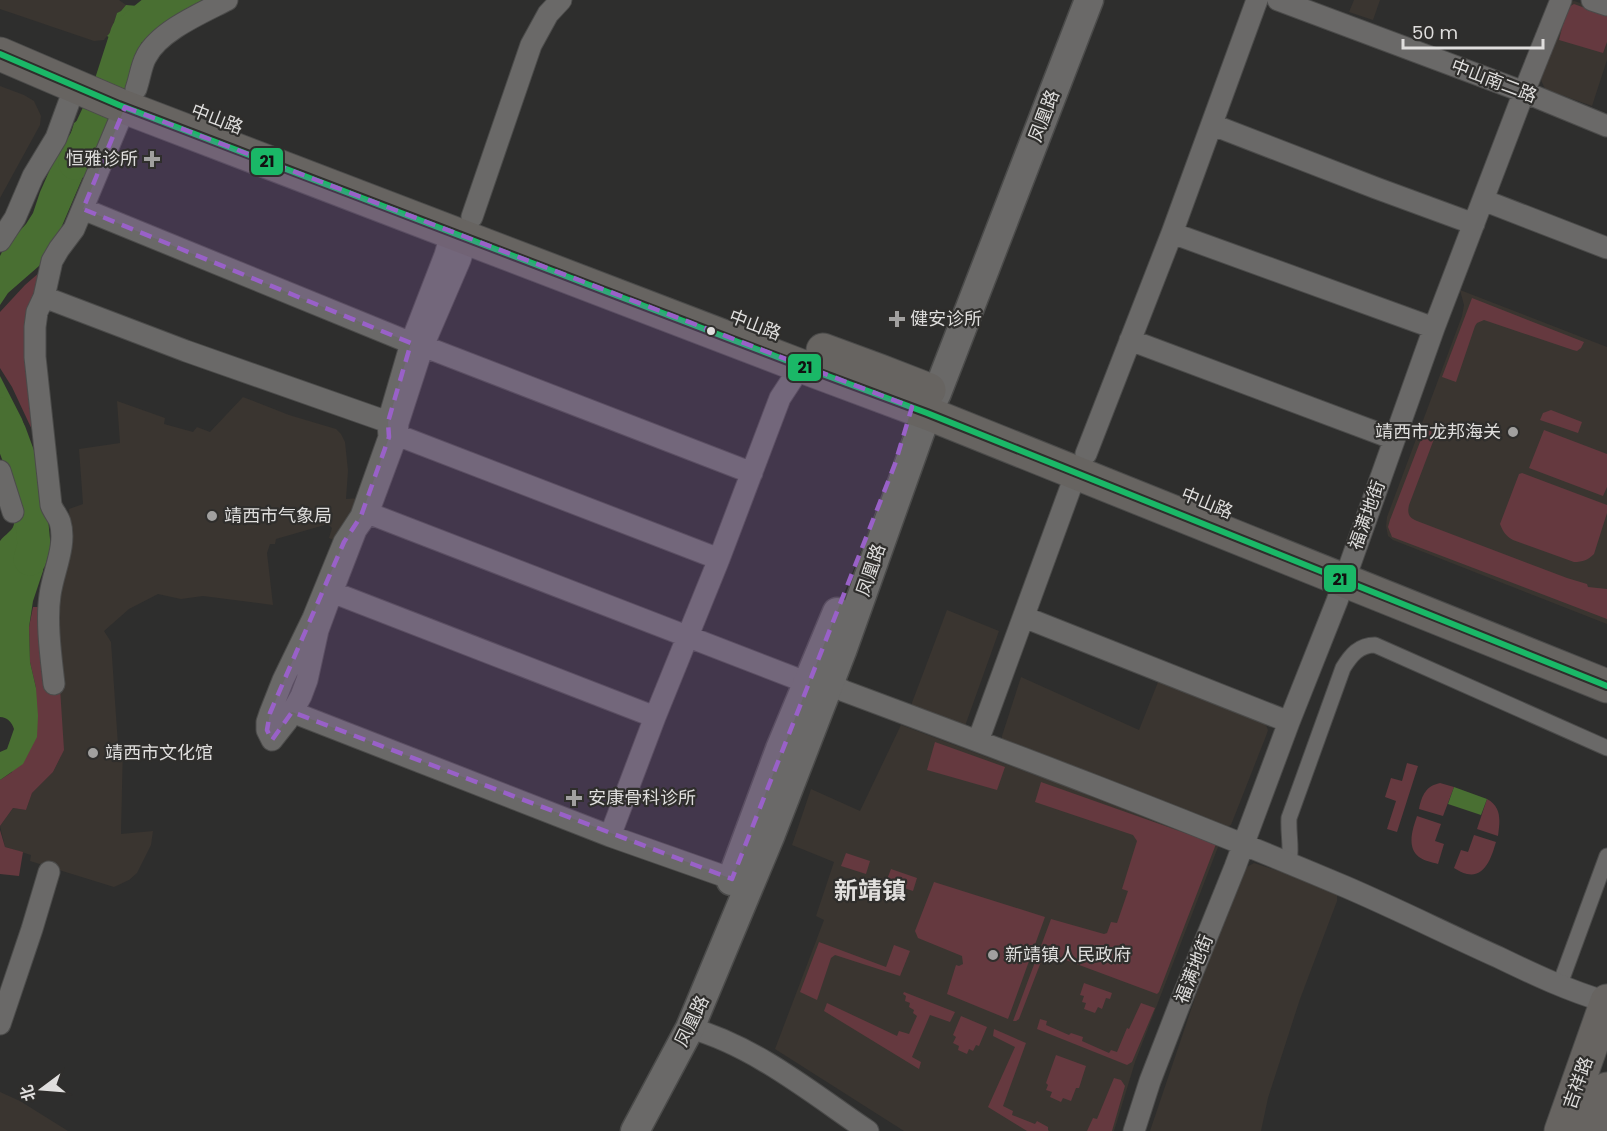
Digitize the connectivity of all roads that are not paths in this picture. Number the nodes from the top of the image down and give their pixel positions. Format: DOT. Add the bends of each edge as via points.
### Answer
graph roads {
  1 [pos="227,0"];
  2 [pos="561,0"];
  3 [pos="1074,0"];
  4 [pos="1089,0"];
  5 [pos="1257,0"];
  6 [pos="1278,0"];
  7 [pos="1561,0"];
  8 [pos="1592,0"];
  9 [pos="1607,5"];
  10 [pos="0,33"];
  11 [pos="0,54"];
  12 [pos="82,81"];
  13 [pos="1524,92"];
  14 [pos="127,96"];
  15 [pos="1213,124"];
  16 [pos="1607,126"];
  17 [pos="1483,200"];
  18 [pos="82,209"];
  19 [pos="1474,224"];
  20 [pos="464,228"];
  21 [pos="1173,233"];
  22 [pos="0,241"];
  23 [pos="1607,248"];
  24 [pos="44,297"];
  25 [pos="1434,328"];
  26 [pos="1130,340"];
  27 [pos="417,345"];
  28 [pos="801,366"];
  29 [pos="924,400"];
  30 [pos="393,429"];
  31 [pos="1394,439"];
  32 [pos="1081,464"];
  33 [pos="0,471"];
  34 [pos="752,473"];
  35 [pos="13,512"];
  36 [pos="368,513"];
  37 [pos="719,559"];
  38 [pos="1347,570"];
  39 [pos="332,592"];
  40 [pos="1024,617"];
  41 [pos="688,638"];
  42 [pos="1607,663"];
  43 [pos="819,683"];
  44 [pos="54,684"];
  45 [pos="1607,686"];
  46 [pos="292,712"];
  47 [pos="656,717"];
  48 [pos="1289,722"];
  49 [pos="978,741"];
  50 [pos="1607,748"];
  51 [pos="610,836"];
  52 [pos="1243,844"];
  53 [pos="1607,856"];
  54 [pos="1289,864"];
  55 [pos="49,872"];
  56 [pos="732,879"];
  57 [pos="1560,984"];
  58 [pos="1607,1002"];
  59 [pos="0,1024"];
  60 [pos="690,1028"];
  61 [pos="1607,1089"];
  62 [pos="621,1131"];
  63 [pos="634,1131"];
  64 [pos="868,1131"];
  65 [pos="1134,1131"];
  66 [pos="1561,1131"];
  67 [pos="1591,1131"];
  1 -- 14 [label="street" via="159,38"];
  2 -- 20 [label="street" via="548,14 531,45"];
  3 -- 29 [label="main road, 凤凰路"];
  4 -- 29 [label="main road, 凤凰路"];
  5 -- 15 [label="street"];
  6 -- 13 [label="street, 中山南二路"];
  7 -- 13 [label="street, 福满地街"];
  8 -- 9 [label="street"];
  10 -- 12 [label="main road, 中山路"];
  11 -- 12 [label="main road, 中山路"];
  12 -- 14 [label="main road, 中山路"];
  12 -- 22 [label="street" via="20,209"];
  13 -- 16 [label="street, 中山南二路"];
  13 -- 17 [label="street, 福满地街"];
  14 -- 18 [label="street"];
  14 -- 20 [label="main road, 中山路"];
  15 -- 19 [label="street"];
  15 -- 21 [label="street"];
  17 -- 19 [label="street, 福满地街"];
  17 -- 23 [label="street"];
  18 -- 24 [label="street" via="74,229 52,261"];
  18 -- 27 [label="street"];
  19 -- 25 [label="street, 福满地街"];
  20 -- 27 [label="street" via="445,255"];
  20 -- 28 [label="main road, 中山路"];
  20 -- 29 [label="main road, 中山路"];
  21 -- 25 [label="street"];
  21 -- 26 [label="street"];
  24 -- 30 [label="street"];
  24 -- 44 [label="street" via="37,312 34,343 51,505 61,528 49,611"];
  25 -- 31 [label="street, 福满地街"];
  26 -- 31 [label="street"];
  26 -- 32 [label="street"];
  27 -- 30 [label="street"];
  27 -- 34 [label="street"];
  28 -- 29 [label="main road, 中山路"];
  28 -- 34 [label="street" via="780,398"];
  29 -- 32 [label="main road, 中山路"];
  29 -- 43 [label="main road, 凤凰路" via="857,565"];
  30 -- 36 [label="street"];
  30 -- 37 [label="street"];
  30 -- 46 [label="street" via="361,516 344,543 270,712 267,730 272,740"];
  31 -- 38 [label="street, 福满地街"];
  32 -- 38 [label="main road, 中山路"];
  32 -- 40 [label="street"];
  33 -- 35 [label="street"];
  34 -- 37 [label="street"];
  36 -- 39 [label="street" via="356,530"];
  36 -- 41 [label="street"];
  37 -- 41 [label="street"];
  38 -- 42 [label="main road, 中山路"];
  38 -- 45 [label="main road, 中山路"];
  38 -- 48 [label="street, 福满地街"];
  39 -- 46 [label="street" via="318,630 307,680"];
  39 -- 47 [label="street"];
  40 -- 48 [label="street"];
  40 -- 49 [label="street"];
  41 -- 43 [label="street"];
  41 -- 47 [label="street"];
  43 -- 49 [label="street"];
  43 -- 56 [label="main road, 凤凰路" via="780,749"];
  43 -- 60 [label="main road, 凤凰路" via="771,834"];
  46 -- 51 [label="street"];
  47 -- 51 [label="street"];
  48 -- 52 [label="street, 福满地街"];
  49 -- 52 [label="street"];
  50 -- 54 [label="street" via="1375,645 1362,647 1343,668 1289,818"];
  51 -- 56 [label="street"];
  52 -- 54 [label="street"];
  52 -- 65 [label="street, 福满地街"];
  53 -- 57 [label="street"];
  54 -- 57 [label="street"];
  55 -- 59 [label="street"];
  56 -- 62 [label="main road, 凤凰路" via="708,953"];
  57 -- 58 [label="street"];
  58 -- 66 [label="main road, 吉祥路"];
  60 -- 63 [label="main road, 凤凰路"];
  60 -- 64 [label="street" via="766,1062"];
  61 -- 67 [label="main road, 吉祥路"];
}
